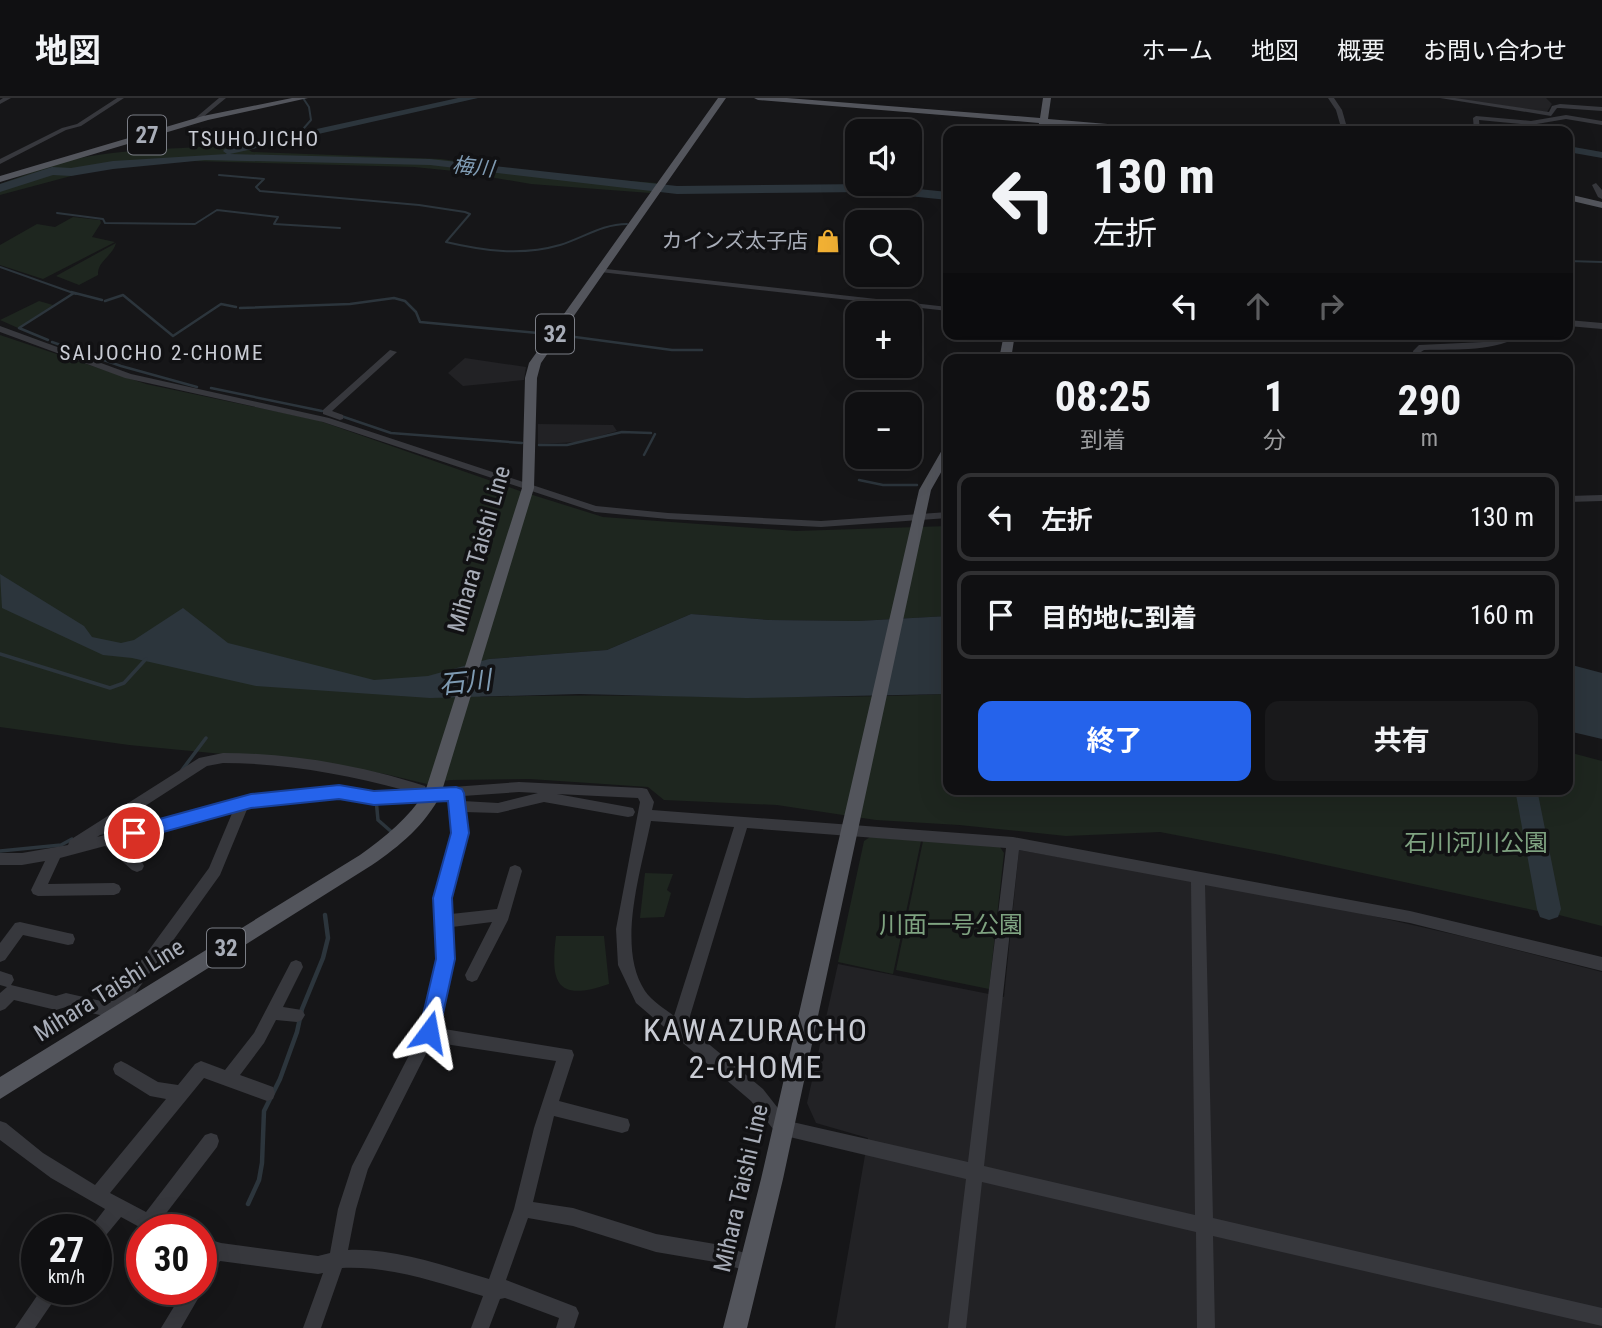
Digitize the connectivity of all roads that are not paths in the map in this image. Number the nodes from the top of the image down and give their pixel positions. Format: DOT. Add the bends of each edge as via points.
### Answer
graph roads {
  1 [pos="8,98"];
  2 [pos="121,98"];
  3 [pos="223,98"];
  4 [pos="722,98"];
  5 [pos="758,98"];
  6 [pos="1047,98"];
  7 [pos="1331,98"];
  8 [pos="1443,98"];
  9 [pos="300,99"];
  10 [pos="0,102"];
  11 [pos="1602,109"];
  12 [pos="1552,117"];
  13 [pos="195,121"];
  14 [pos="1043,121"];
  15 [pos="1602,123"];
  16 [pos="1042,126"];
  17 [pos="1105,126"];
  18 [pos="1344,126"];
  19 [pos="1477,126"];
  20 [pos="0,162"];
  21 [pos="0,179"];
  22 [pos="1595,185"];
  23 [pos="1602,197"];
  24 [pos="1573,198"];
  25 [pos="1602,205"];
  26 [pos="600,270"];
  27 [pos="943,308"];
  28 [pos="1573,323"];
  29 [pos="1602,326"];
  30 [pos="0,329"];
  31 [pos="1505,340"];
  32 [pos="393,352"];
  33 [pos="1417,354"];
  34 [pos="350,428"];
  35 [pos="943,459"];
  36 [pos="527,491"];
  37 [pos="1602,498"];
  38 [pos="1573,499"];
  39 [pos="943,516"];
  40 [pos="920,520"];
  41 [pos="434,791"];
  42 [pos="456,800"];
  43 [pos="243,803"];
  44 [pos="628,812"];
  45 [pos="645,816"];
  46 [pos="742,822"];
  47 [pos="849,828"];
  48 [pos="108,840"];
  49 [pos="1013,843"];
  50 [pos="60,852"];
  51 [pos="0,859"];
  52 [pos="137,866"];
  53 [pos="515,871"];
  54 [pos="1198,877"];
  55 [pos="114,889"];
  56 [pos="502,915"];
  57 [pos="444,921"];
  58 [pos="68,939"];
  59 [pos="0,954"];
  60 [pos="1602,964"];
  61 [pos="296,967"];
  62 [pos="472,975"];
  63 [pos="0,1004"];
  64 [pos="273,1013"];
  65 [pos="297,1015"];
  66 [pos="108,1018"];
  67 [pos="678,1028"];
  68 [pos="428,1034"];
  69 [pos="121,1069"];
  70 [pos="229,1079"];
  71 [pos="0,1088"];
  72 [pos="267,1093"];
  73 [pos="183,1094"];
  74 [pos="549,1107"];
  75 [pos="622,1125"];
  76 [pos="783,1128"];
  77 [pos="0,1129"];
  78 [pos="211,1141"];
  79 [pos="975,1173"];
  80 [pos="98,1195"];
  81 [pos="118,1207"];
  82 [pos="523,1209"];
  83 [pos="112,1214"];
  84 [pos="132,1214"];
  85 [pos="163,1214"];
  86 [pos="1205,1225"];
  87 [pos="217,1249"];
  88 [pos="337,1259"];
  89 [pos="752,1263"];
  90 [pos="495,1290"];
  91 [pos="41,1305"];
  92 [pos="185,1305"];
  93 [pos="1602,1317"];
  94 [pos="24,1328"];
  95 [pos="170,1328"];
  96 [pos="312,1328"];
  97 [pos="480,1328"];
  98 [pos="565,1328"];
  99 [pos="735,1328"];
  100 [pos="957,1328"];
  101 [pos="1206,1328"];
  1 -- 10 [label="street"];
  2 -- 20 [label="street" via="79,125"];
  3 -- 13 [label="street"];
  4 -- 26 [label="main road, Mihara Taishi Line / 32"];
  5 -- 14 [label="main road"];
  6 -- 14 [label="main road"];
  7 -- 18 [label="street"];
  8 -- 12 [label="street"];
  9 -- 13 [label="main road, 27"];
  11 -- 12 [label="street" via="1560,106 1554,107"];
  12 -- 15 [label="street"];
  12 -- 19 [label="street" via="1531,123 1476,118"];
  13 -- 21 [label="main road, 27"];
  14 -- 16 [label="main road"];
  14 -- 17 [label="main road"];
  22 -- 23 [label="street"];
  24 -- 25 [label="main road"];
  26 -- 27 [label="street"];
  26 -- 36 [label="main road, Mihara Taishi Line / 32" via="532,370"];
  28 -- 29 [label="street"];
  30 -- 34 [label="street" via="148,382 301,413"];
  31 -- 33 [label="street" via="1493,345 1422,347"];
  32 -- 34 [label="street" via="326,412"];
  34 -- 36 [label="street"];
  35 -- 40 [label="main road, Mihara Taishi Line" via="925,490"];
  36 -- 40 [label="street" via="595,509 668,516 821,524"];
  36 -- 41 [label="main road, Mihara Taishi Line / 32"];
  37 -- 38 [label="street"];
  39 -- 40 [label="street"];
  40 -- 47 [label="main road, Mihara Taishi Line"];
  41 -- 42 [label="street"];
  41 -- 43 [label="street" via="374,798 339,792"];
  41 -- 50 [label="street" via="274,761 218,758 204,762"];
  41 -- 66 [label="main road, Mihara Taishi Line / 32" via="411,822 379,852"];
  42 -- 44 [label="street" via="498,808 544,797"];
  42 -- 45 [label="street" via="519,787 642,793"];
  42 -- 57 [label="street" via="460,833 443,898"];
  43 -- 48 [label="street"];
  43 -- 66 [label="street" via="215,871"];
  45 -- 46 [label="street"];
  45 -- 67 [label="street" via="623,929 625,965 641,998"];
  46 -- 47 [label="street"];
  46 -- 67 [label="street"];
  47 -- 49 [label="street"];
  47 -- 76 [label="main road, Mihara Taishi Line"];
  48 -- 50 [label="street"];
  48 -- 52 [label="street"];
  49 -- 54 [label="street"];
  49 -- 79 [label="street"];
  50 -- 51 [label="street"];
  50 -- 55 [label="street" via="38,890"];
  53 -- 56 [label="street"];
  54 -- 60 [label="street" via="1410,917"];
  54 -- 86 [label="street"];
  56 -- 57 [label="street"];
  56 -- 62 [label="street"];
  57 -- 68 [label="street" via="446,959"];
  58 -- 59 [label="street" via="20,928"];
  61 -- 64 [label="street"];
  63 -- 66 [label="street" via="12,992 56,1003 66,1000"];
  64 -- 65 [label="street"];
  64 -- 70 [label="street"];
  66 -- 71 [label="main road, Mihara Taishi Line / 32"];
  67 -- 76 [label="street" via="757,1095"];
  68 -- 74 [label="street" via="566,1055"];
  68 -- 88 [label="street" via="359,1166"];
  69 -- 73 [label="street" via="156,1090"];
  70 -- 72 [label="street"];
  70 -- 73 [label="street" via="201,1069"];
  73 -- 80 [label="street"];
  74 -- 75 [label="street"];
  74 -- 82 [label="street"];
  76 -- 79 [label="street"];
  76 -- 89 [label="main road, Mihara Taishi Line"];
  77 -- 80 [label="street" via="19,1147"];
  78 -- 85 [label="street"];
  79 -- 86 [label="street"];
  79 -- 100 [label="street"];
  80 -- 81 [label="street"];
  81 -- 83 [label="street"];
  81 -- 84 [label="street"];
  82 -- 89 [label="street" via="573,1217 656,1243"];
  82 -- 90 [label="street"];
  86 -- 93 [label="street"];
  86 -- 101 [label="street"];
  87 -- 88 [label="street" via="318,1265"];
  88 -- 90 [label="street" via="379,1260"];
  88 -- 96 [label="street"];
  89 -- 99 [label="main road, Mihara Taishi Line"];
  90 -- 97 [label="street"];
  90 -- 98 [label="street" via="505,1289 570,1313"];
  91 -- 94 [label="street"];
  92 -- 95 [label="street"];
}
